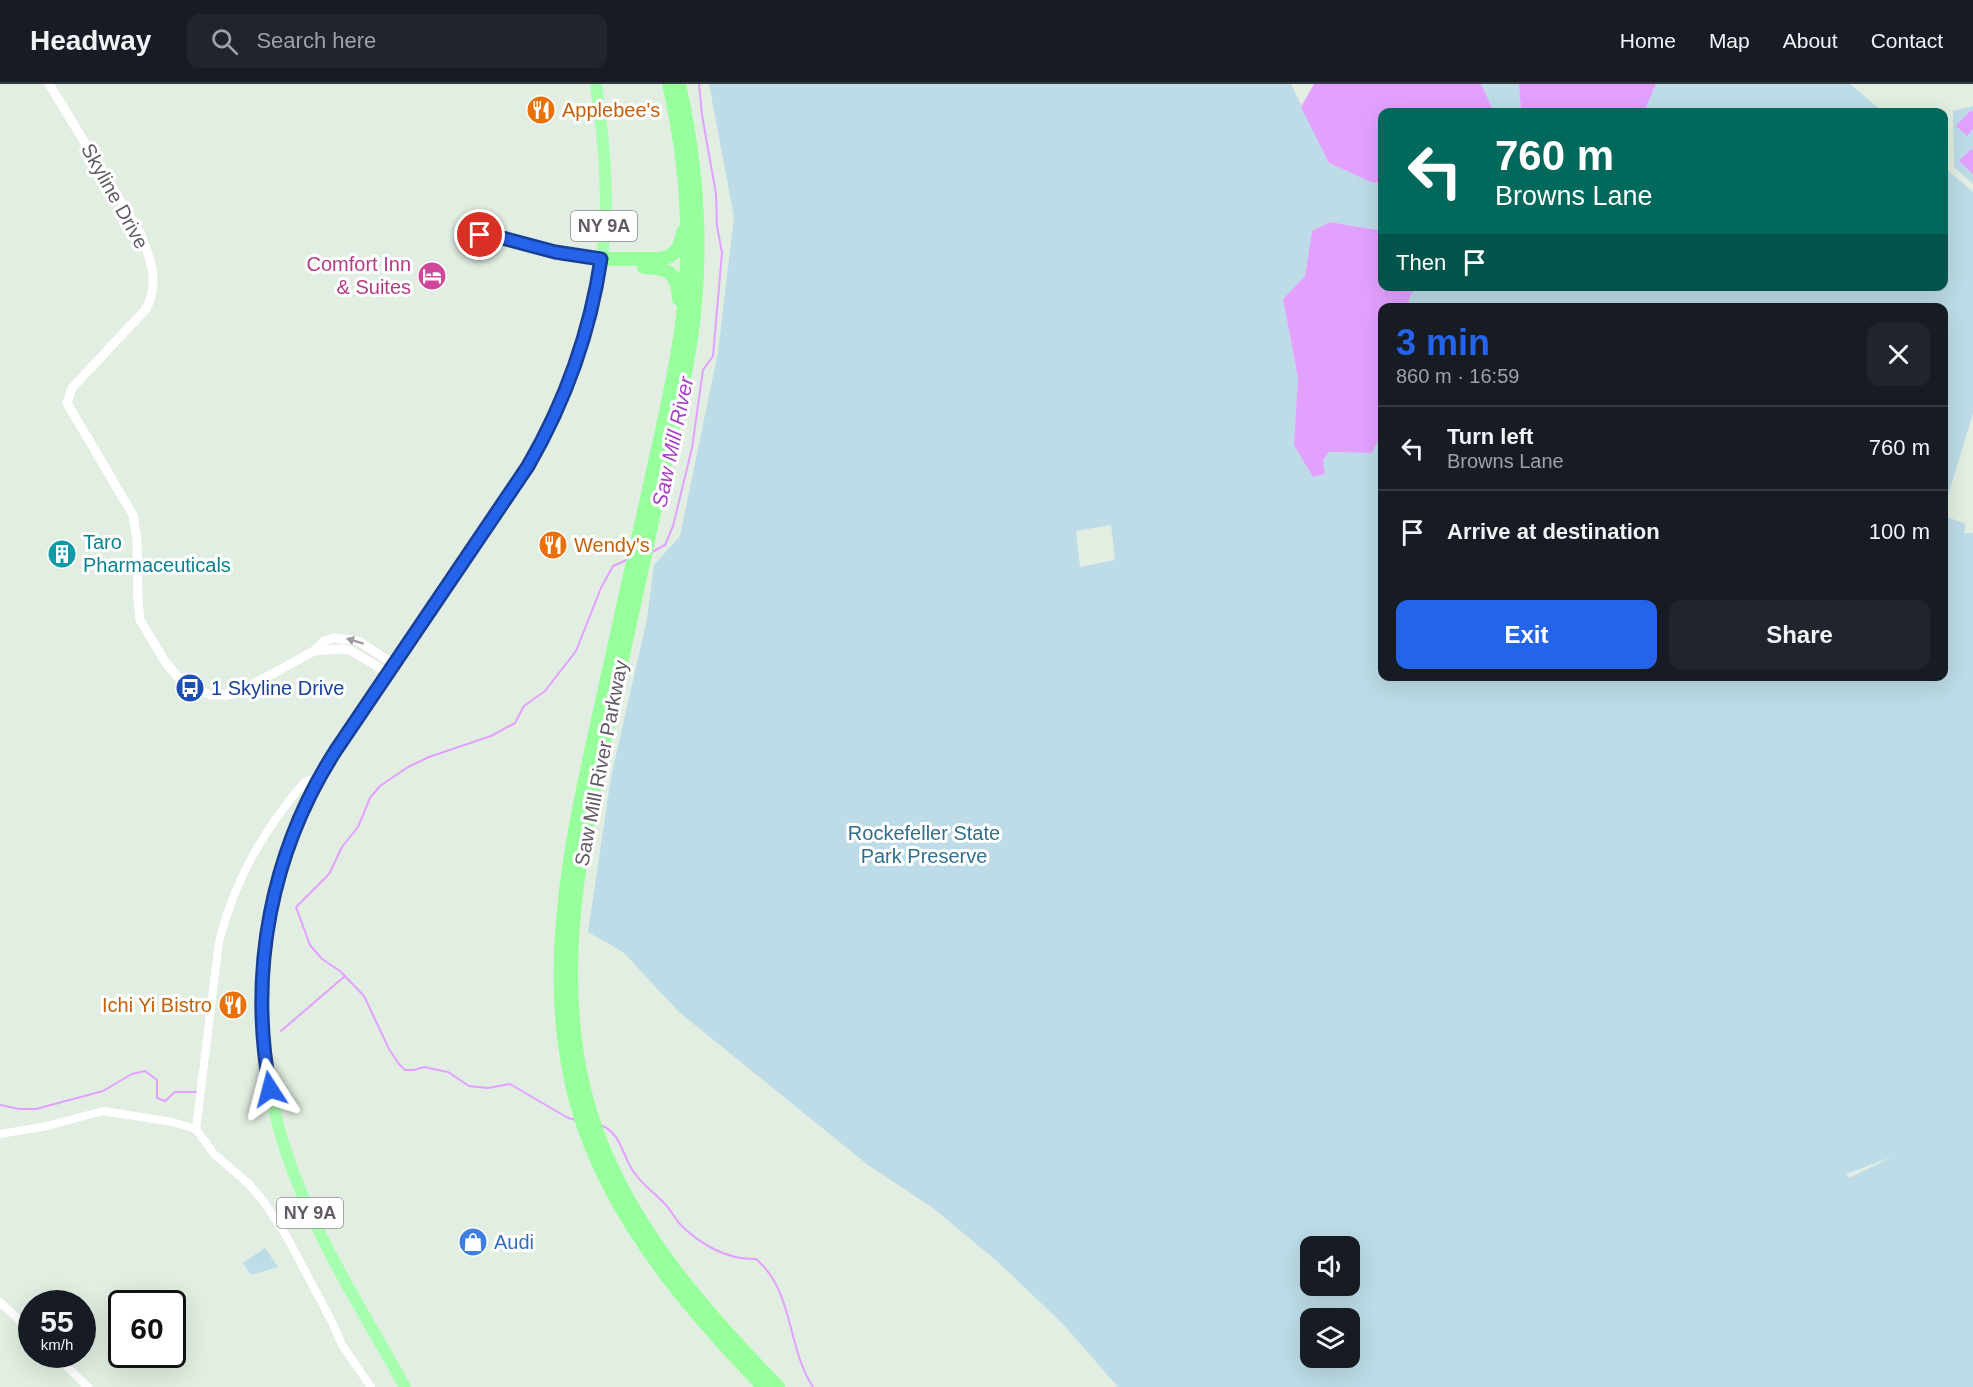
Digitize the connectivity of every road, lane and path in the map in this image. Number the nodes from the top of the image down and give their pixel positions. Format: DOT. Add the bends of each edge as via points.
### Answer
graph roads {
  1 [pos="49,84"];
  2 [pos="596,84"];
  3 [pos="669,84"];
  4 [pos="679,84"];
  5 [pos="686,191"];
  6 [pos="460,236"];
  7 [pos="601,259"];
  8 [pos="680,338"];
  9 [pos="640,555"];
  10 [pos="391,668"];
  11 [pos="317,781"];
  12 [pos="588,1124"];
  13 [pos="196,1129"];
  14 [pos="0,1134"];
  15 [pos="0,1302"];
  16 [pos="18,1319"];
  17 [pos="68,1368"];
  18 [pos="88,1387"];
  19 [pos="371,1387"];
  20 [pos="405,1387"];
  21 [pos="764,1387"];
  22 [pos="778,1387"];
  1 -- 10 [label="street, Skyline Drive" via="140,233 155,277 153,297 146,309 72,388 67,403 133,515 142,625 179,680 211,695 246,690 314,651 350,650"];
  2 -- 7 [label="main road, NY 9A" via="605,177"];
  3 -- 5 [label="highway, Saw Mill River Parkway"];
  4 -- 9 [label="highway, Saw Mill River Parkway" via="696,192 697,280 686,367"];
  5 -- 7 [label="highway" via="682,240 672,255 660,260"];
  5 -- 8 [label="highway, Saw Mill River Parkway" via="687,260"];
  6 -- 7 [label="street" via="499,237"];
  7 -- 8 [label="highway" via="619,265 660,268 672,275 678,287"];
  7 -- 10 [label="main road, NY 9A" via="582,344 547,433 513,491"];
  8 -- 9 [label="highway, Saw Mill River Parkway"];
  9 -- 12 [label="highway, Saw Mill River Parkway" via="578,811 565,898 560,956 562,1016 570,1074"];
  10 -- 11 [label="main road, NY 9A"];
  11 -- 13 [label="street" via="306,782 274,823 250,861 227,912 219,942"];
  11 -- 20 [label="main road, NY 9A" via="287,846 270,910 262,996 267,1076 285,1148 306,1204"];
  12 -- 21 [label="highway, Saw Mill River Parkway" via="609,1185 656,1261 711,1330"];
  12 -- 22 [label="highway, Saw Mill River Parkway" via="627,1197 664,1254 719,1323"];
  13 -- 14 [label="street" via="103,1111"];
  13 -- 19 [label="street" via="214,1154 249,1184 270,1211 342,1345"];
  15 -- 16 [label="street"];
  17 -- 18 [label="street"];
}
